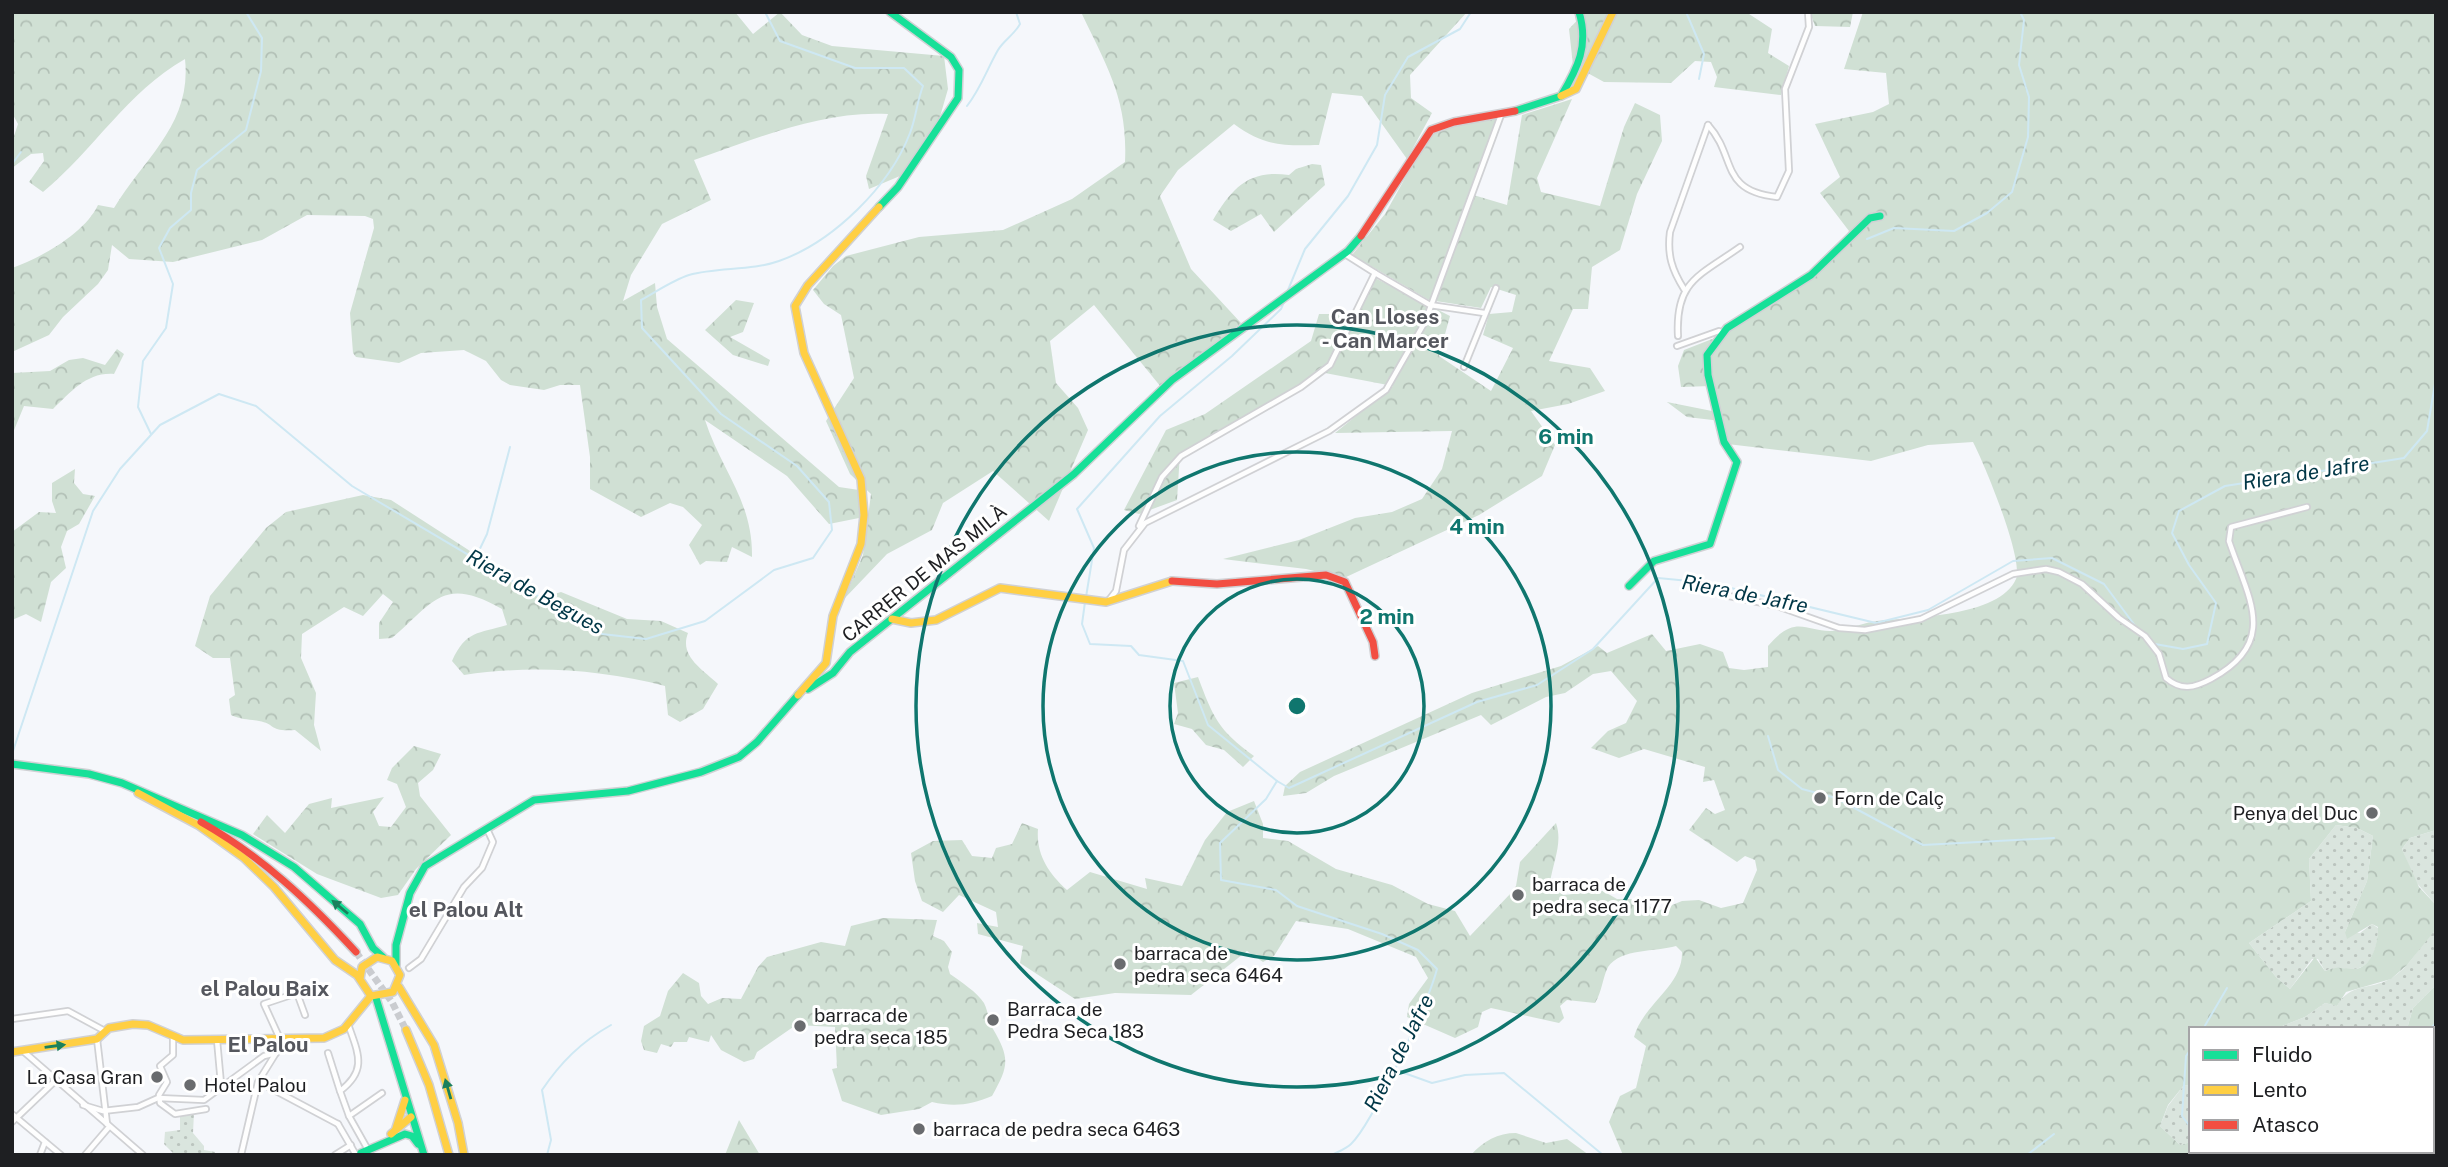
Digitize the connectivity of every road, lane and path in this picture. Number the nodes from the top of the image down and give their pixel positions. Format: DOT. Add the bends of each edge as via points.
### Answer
graph roads {
  1 [pos="890,12"];
  2 [pos="1579,12"];
  3 [pos="1613,12"];
  4 [pos="1808,12"];
  5 [pos="1561,96"];
  6 [pos="1501,114"];
  7 [pos="1880,216"];
  8 [pos="1740,247"];
  9 [pos="1345,254"];
  10 [pos="1375,274"];
  11 [pos="1496,288"];
  12 [pos="1684,289"];
  13 [pos="1430,305"];
  14 [pos="1484,313"];
  15 [pos="1723,333"];
  16 [pos="1678,336"];
  17 [pos="1677,346"];
  18 [pos="1464,367"];
  19 [pos="2307,507"];
  20 [pos="1137,530"];
  21 [pos="1629,586"];
  22 [pos="1724,595"];
  23 [pos="1106,602"];
  24 [pos="892,620"];
  25 [pos="1376,656"];
  26 [pos="796,698"];
  27 [pos="12,764"];
  28 [pos="60,771"];
  29 [pos="138,793"];
  30 [pos="487,828"];
  31 [pos="396,945"];
  32 [pos="356,952"];
  33 [pos="385,958"];
  34 [pos="398,967"];
  35 [pos="409,968"];
  36 [pos="361,982"];
  37 [pos="400,983"];
  38 [pos="388,996"];
  39 [pos="373,997"];
  40 [pos="359,1008"];
  41 [pos="305,1015"];
  42 [pos="384,1017"];
  43 [pos="12,1019"];
  44 [pos="348,1023"];
  45 [pos="103,1030"];
  46 [pos="406,1030"];
  47 [pos="173,1038"];
  48 [pos="97,1039"];
  49 [pos="280,1039"];
  50 [pos="217,1040"];
  51 [pos="22,1050"];
  52 [pos="12,1052"];
  53 [pos="276,1053"];
  54 [pos="328,1053"];
  55 [pos="55,1080"];
  56 [pos="258,1082"];
  57 [pos="222,1084"];
  58 [pos="340,1091"];
  59 [pos="382,1093"];
  60 [pos="159,1098"];
  61 [pos="405,1099"];
  62 [pos="82,1105"];
  63 [pos="206,1109"];
  64 [pos="105,1110"];
  65 [pos="349,1116"];
  66 [pos="411,1117"];
  67 [pos="14,1118"];
  68 [pos="338,1124"];
  69 [pos="108,1126"];
  70 [pos="394,1132"];
  71 [pos="45,1142"];
  72 [pos="351,1145"];
  73 [pos="135,1152"];
  74 [pos="361,1153"];
  75 [pos="424,1153"];
  76 [pos="40,1155"];
  77 [pos="61,1155"];
  78 [pos="85,1155"];
  79 [pos="143,1155"];
  80 [pos="241,1155"];
  81 [pos="335,1155"];
  82 [pos="449,1155"];
  83 [pos="464,1155"];
  1 -- 26 [label="street" via="951,57 959,70 961,90 949,115 898,187 802,291 795,306 804,353 860,479 864,515 861,544 833,616 826,663"];
  2 -- 5 [label="street" via="1585,38 1579,66"];
  3 -- 5 [label="street" via="1576,89"];
  4 -- 12 [label="street" via="1809,27 1785,89 1788,171 1777,197 1761,196 1742,186 1731,174 1709,125 1670,232 1668,250"];
  5 -- 6 [label="street, CARRER DE MAS MILÀ"];
  6 -- 9 [label="street, CARRER DE MAS MILÀ" via="1431,130 1370,226"];
  6 -- 13 [label="street"];
  7 -- 15 [label="street" via="1870,218 1811,275"];
  8 -- 12 [label="street"];
  9 -- 10 [label="street"];
  9 -- 24 [label="street, CARRER DE MAS MILÀ" via="1172,380 1074,474"];
  10 -- 13 [label="street"];
  10 -- 20 [label="street" via="1330,365 1301,387 1181,456 1162,477"];
  11 -- 14 [label="street"];
  12 -- 16 [label="street" via="1677,314"];
  13 -- 14 [label="street"];
  13 -- 20 [label="street" via="1387,390 1329,431 1192,496"];
  14 -- 18 [label="street"];
  15 -- 17 [label="street"];
  15 -- 21 [label="street" via="1707,355 1706,365 1724,442 1737,462 1710,544 1654,561"];
  19 -- 22 [label="street" via="2231,527 2229,541 2255,618 2254,637 2235,663 2193,687 2181,688 2166,678 2154,645 2082,584 2046,569 2013,574 1921,620 1865,630 1839,628 1777,606"];
  20 -- 23 [label="street" via="1122,555 1116,591"];
  23 -- 24 [label="street" via="1000,588 936,620"];
  23 -- 25 [label="street" via="1170,581 1217,584 1326,575 1345,582"];
  24 -- 26 [label="street, CARRER DE MAS MILÀ" via="850,652 833,673"];
  26 -- 30 [label="street" via="747,751 722,765 614,793 534,800"];
  27 -- 28 [label="street"];
  28 -- 29 [label="street"];
  33 -- 28 [label="street, one-way" via="373,948 360,924 265,848 141,789"];
  29 -- 32 [label="street" via="206,824 263,862 310,902"];
  29 -- 36 [label="street" via="198,825 244,858 335,960"];
  30 -- 31 [label="street" via="420,871"];
  30 -- 35 [label="street" via="493,842 482,868 464,887 421,959"];
  31 -- 33 [label="street"];
  31 -- 34 [label="street"];
  33 -- 34 [label="street"];
  33 -- 36 [label="street" via="366,962"];
  34 -- 35 [label="street"];
  34 -- 37 [label="street"];
  35 -- 37 [label="street"];
  36 -- 39 [label="street"];
  36 -- 40 [label="street"];
  37 -- 38 [label="street"];
  83 -- 37 [label="street, one-way" via="434,1045"];
  38 -- 39 [label="street"];
  38 -- 42 [label="street"];
  39 -- 40 [label="street"];
  39 -- 42 [label="street"];
  40 -- 44 [label="street"];
  41 -- 49 [label="street" via="297,993 264,1004"];
  42 -- 61 [label="street"];
  43 -- 45 [label="street" via="68,1011"];
  44 -- 49 [label="street" via="324,1038"];
  44 -- 58 [label="street" via="359,1068 354,1080"];
  45 -- 47 [label="street" via="148,1025"];
  45 -- 48 [label="street"];
  46 -- 82 [label="street" via="429,1085"];
  47 -- 50 [label="street"];
  47 -- 60 [label="street" via="173,1055 160,1066 167,1082"];
  51 -- 48 [label="street, one-way"];
  48 -- 64 [label="street"];
  49 -- 50 [label="street"];
  49 -- 53 [label="street"];
  50 -- 57 [label="street"];
  51 -- 52 [label="street"];
  51 -- 55 [label="street"];
  53 -- 56 [label="street"];
  53 -- 57 [label="street"];
  54 -- 58 [label="street"];
  55 -- 62 [label="street"];
  55 -- 67 [label="street"];
  56 -- 68 [label="street"];
  56 -- 80 [label="street"];
  57 -- 60 [label="street" via="204,1100"];
  58 -- 65 [label="street"];
  59 -- 65 [label="street"];
  60 -- 63 [label="street" via="175,1114"];
  60 -- 64 [label="street" via="138,1107"];
  61 -- 66 [label="street"];
  61 -- 70 [label="street"];
  62 -- 64 [label="street"];
  62 -- 69 [label="street"];
  64 -- 69 [label="street"];
  65 -- 68 [label="street"];
  65 -- 74 [label="street"];
  66 -- 70 [label="street"];
  66 -- 75 [label="street"];
  67 -- 71 [label="street"];
  68 -- 72 [label="street"];
  69 -- 73 [label="street"];
  69 -- 78 [label="street"];
  70 -- 74 [label="street"];
  71 -- 76 [label="street"];
  71 -- 77 [label="street"];
  72 -- 74 [label="street"];
  72 -- 81 [label="street"];
  73 -- 79 [label="street"];
  74 -- 75 [label="street" via="405,1134 412,1136"];
}
